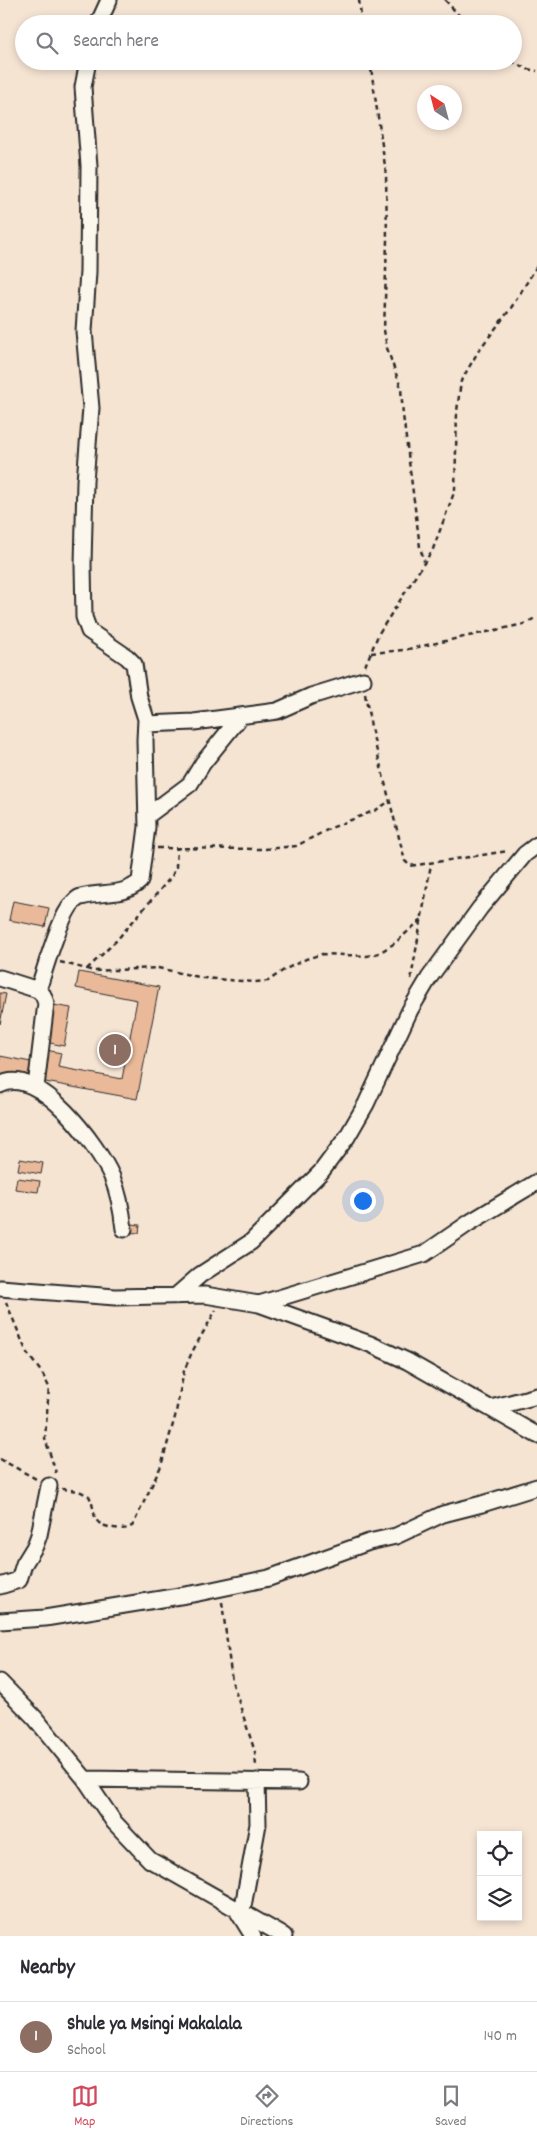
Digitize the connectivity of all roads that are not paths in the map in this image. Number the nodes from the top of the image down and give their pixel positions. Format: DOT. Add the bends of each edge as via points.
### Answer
graph roads {
  1 [pos="109,0"];
  2 [pos="102,15"];
  3 [pos="87,70"];
  4 [pos="363,680"];
  5 [pos="240,717"];
  6 [pos="146,724"];
  7 [pos="147,816"];
  8 [pos="537,846"];
  9 [pos="0,978"];
  10 [pos="38,990"];
  11 [pos="0,1085"];
  12 [pos="36,1087"];
  13 [pos="537,1182"];
  14 [pos="124,1229"];
  15 [pos="0,1280"];
  16 [pos="21,1290"];
  17 [pos="2,1292"];
  18 [pos="176,1296"];
  19 [pos="259,1304"];
  20 [pos="537,1396"];
  21 [pos="491,1408"];
  22 [pos="537,1435"];
  23 [pos="52,1480"];
  24 [pos="537,1487"];
  25 [pos="0,1586"];
  26 [pos="0,1621"];
  27 [pos="0,1682"];
  28 [pos="85,1779"];
  29 [pos="258,1781"];
  30 [pos="299,1782"];
  31 [pos="239,1911"];
  32 [pos="253,1936"];
  33 [pos="284,1936"];
  1 -- 2 [label="street"];
  3 -- 6 [label="street" via="84,87 89,166 88,272 84,331 91,408 85,490 84,617 89,631 134,664"];
  4 -- 5 [label="street" via="311,696 277,711"];
  5 -- 6 [label="street"];
  5 -- 7 [label="street" via="190,784"];
  6 -- 7 [label="street"];
  7 -- 10 [label="street" via="142,876 136,886 75,900 66,912"];
  8 -- 18 [label="street" via="525,854 480,908 429,978 410,1010 366,1104 321,1172 251,1242 200,1275"];
  9 -- 10 [label="street"];
  10 -- 12 [label="street" via="46,1003"];
  11 -- 12 [label="street" via="10,1081"];
  12 -- 14 [label="street" via="49,1095 92,1141 111,1175"];
  13 -- 19 [label="street" via="424,1254"];
  15 -- 16 [label="street"];
  16 -- 17 [label="street"];
  16 -- 18 [label="street" via="115,1297"];
  18 -- 19 [label="street" via="205,1296"];
  19 -- 21 [label="street" via="377,1347"];
  20 -- 21 [label="street"];
  21 -- 22 [label="street"];
  23 -- 25 [label="street" via="39,1535 19,1580"];
  24 -- 26 [label="street" via="442,1514 396,1536 368,1542 269,1578 45,1618"];
  27 -- 28 [label="street" via="35,1718"];
  28 -- 29 [label="street"];
  28 -- 31 [label="street" via="114,1822 150,1860"];
  29 -- 30 [label="street"];
  29 -- 31 [label="street" via="258,1824"];
  31 -- 32 [label="street"];
  31 -- 33 [label="street"];
}
